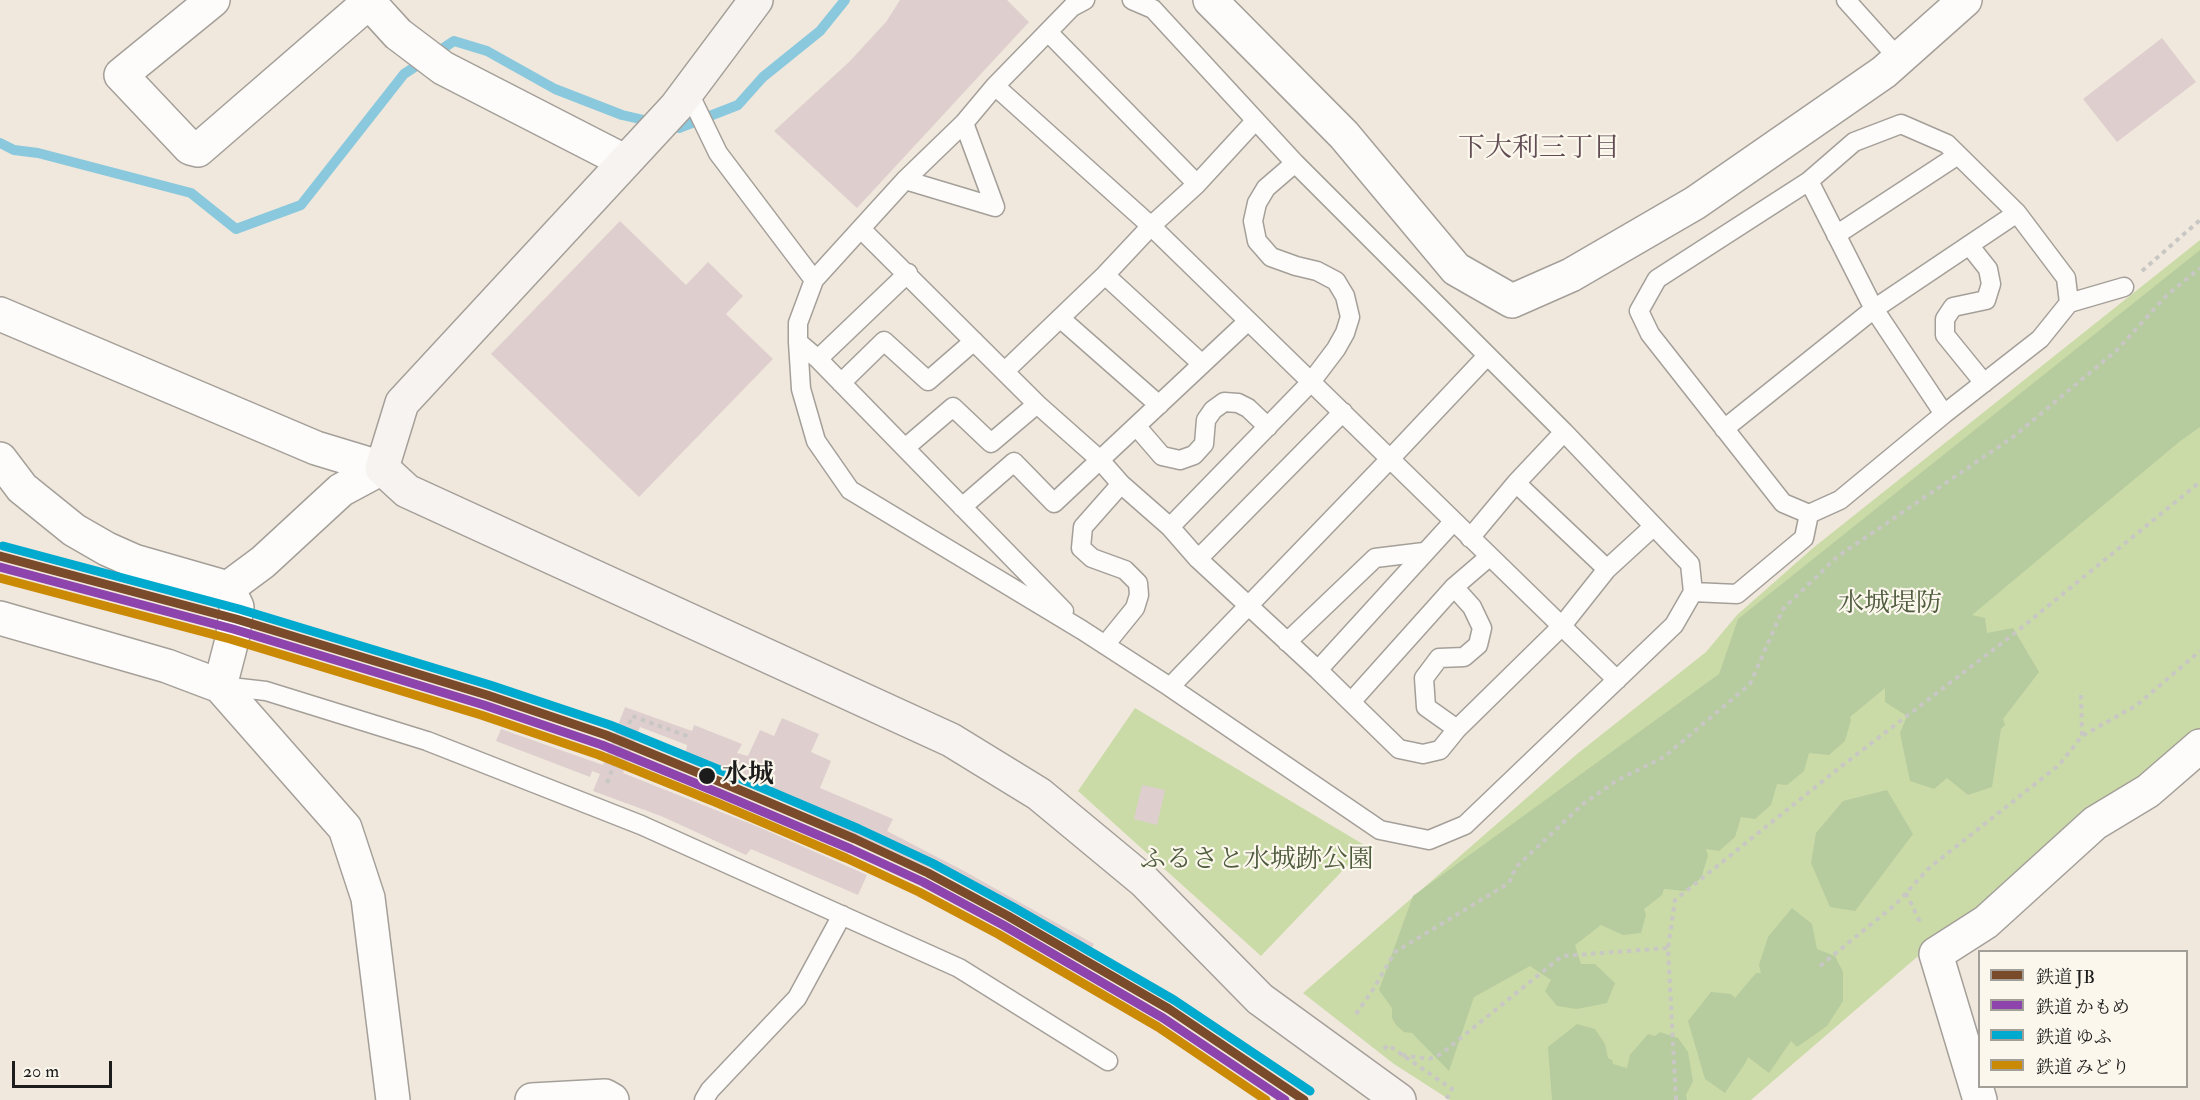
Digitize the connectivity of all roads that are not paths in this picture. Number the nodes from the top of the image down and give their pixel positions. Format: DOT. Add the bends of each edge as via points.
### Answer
graph roads {
  1 [pos="213,0"];
  2 [pos="756,0"];
  3 [pos="1085,0"];
  4 [pos="1132,0"];
  5 [pos="1210,0"];
  6 [pos="1845,0"];
  7 [pos="1965,0"];
  8 [pos="368,1"];
  9 [pos="1048,32"];
  10 [pos="1899,59"];
  11 [pos="995,86"];
  12 [pos="682,99"];
  13 [pos="1255,121"];
  14 [pos="964,123"];
  15 [pos="1959,155"];
  16 [pos="629,156"];
  17 [pos="1296,163"];
  18 [pos="905,180"];
  19 [pos="1809,181"];
  20 [pos="1197,184"];
  21 [pos="2018,213"];
  22 [pos="1151,226"];
  23 [pos="861,229"];
  24 [pos="1836,235"];
  25 [pos="1969,245"];
  26 [pos="908,273"];
  27 [pos="1105,275"];
  28 [pos="814,280"];
  29 [pos="2124,286"];
  30 [pos="2069,303"];
  31 [pos="1874,309"];
  32 [pos="0,314"];
  33 [pos="1060,318"];
  34 [pos="1247,322"];
  35 [pos="974,341"];
  36 [pos="798,342"];
  37 [pos="1487,356"];
  38 [pos="818,359"];
  39 [pos="1202,364"];
  40 [pos="1005,371"];
  41 [pos="1311,382"];
  42 [pos="841,383"];
  43 [pos="1984,383"];
  44 [pos="1037,404"];
  45 [pos="1159,405"];
  46 [pos="1343,412"];
  47 [pos="1944,414"];
  48 [pos="1137,427"];
  49 [pos="1268,427"];
  50 [pos="1724,429"];
  51 [pos="1564,432"];
  52 [pos="905,448"];
  53 [pos="0,459"];
  54 [pos="1099,459"];
  55 [pos="1389,460"];
  56 [pos="382,468"];
  57 [pos="1516,483"];
  58 [pos="1121,484"];
  59 [pos="962,507"];
  60 [pos="1809,514"];
  61 [pos="1453,522"];
  62 [pos="1654,526"];
  63 [pos="1170,527"];
  64 [pos="1470,538"];
  65 [pos="1424,552"];
  66 [pos="1489,557"];
  67 [pos="1198,559"];
  68 [pos="1607,569"];
  69 [pos="1454,587"];
  70 [pos="228,588"];
  71 [pos="1693,592"];
  72 [pos="1249,606"];
  73 [pos="0,618"];
  74 [pos="1561,627"];
  75 [pos="1082,630"];
  76 [pos="1287,642"];
  77 [pos="1105,645"];
  78 [pos="1318,670"];
  79 [pos="1617,680"];
  80 [pos="220,686"];
  81 [pos="1170,687"];
  82 [pos="1351,702"];
  83 [pos="1457,729"];
  84 [pos="2200,746"];
  85 [pos="842,915"];
  86 [pos="1108,1061"];
  87 [pos="393,1100"];
  88 [pos="532,1100"];
  89 [pos="612,1100"];
  90 [pos="704,1100"];
  91 [pos="1399,1100"];
  92 [pos="1980,1100"];
  1 -- 8 [label="street" via="121,75 190,148 198,150"];
  2 -- 12 [label="street"];
  3 -- 9 [label="lane" via="1072,7"];
  4 -- 13 [label="lane" via="1153,9"];
  5 -- 10 [label="street" via="1344,135 1456,269 1512,301 1570,275 1695,203"];
  6 -- 10 [label="lane"];
  7 -- 10 [label="street"];
  8 -- 16 [label="street" via="398,34 443,68"];
  9 -- 11 [label="lane"];
  9 -- 20 [label="lane"];
  11 -- 14 [label="lane"];
  11 -- 22 [label="lane"];
  12 -- 16 [label="street"];
  12 -- 28 [label="lane"];
  13 -- 17 [label="lane"];
  13 -- 20 [label="lane"];
  14 -- 18 [label="lane"];
  14 -- 18 [label="lane" via="995,207"];
  15 -- 19 [label="lane" via="1947,144 1901,124 1854,142"];
  15 -- 21 [label="lane"];
  15 -- 24 [label="lane"];
  16 -- 56 [label="street" via="402,403"];
  17 -- 37 [label="lane"];
  17 -- 41 [label="lane" via="1266,188 1257,202 1253,220 1257,241 1271,257 1336,281 1345,296 1350,317 1345,333"];
  18 -- 23 [label="lane"];
  19 -- 24 [label="lane"];
  19 -- 50 [label="lane" via="1657,279 1639,311 1650,334"];
  20 -- 22 [label="lane"];
  21 -- 25 [label="lane"];
  21 -- 30 [label="lane" via="2066,278"];
  22 -- 27 [label="lane"];
  22 -- 34 [label="lane"];
  23 -- 26 [label="lane"];
  23 -- 28 [label="lane"];
  24 -- 31 [label="lane"];
  25 -- 31 [label="lane"];
  25 -- 43 [label="lane" via="1988,269 1991,284 1986,300 1953,307 1945,319 1945,335"];
  26 -- 35 [label="lane"];
  26 -- 38 [label="lane"];
  27 -- 33 [label="lane"];
  27 -- 39 [label="lane"];
  28 -- 36 [label="lane" via="798,323"];
  29 -- 30 [label="lane"];
  30 -- 43 [label="lane" via="2040,339"];
  31 -- 47 [label="lane"];
  31 -- 50 [label="lane"];
  32 -- 56 [label="street" via="316,448"];
  33 -- 40 [label="lane"];
  33 -- 45 [label="lane"];
  34 -- 39 [label="lane"];
  34 -- 41 [label="lane"];
  35 -- 40 [label="lane"];
  35 -- 42 [label="lane" via="928,381 884,341"];
  36 -- 38 [label="lane"];
  36 -- 75 [label="lane" via="801,389 816,441 850,490"];
  37 -- 51 [label="lane"];
  37 -- 55 [label="lane"];
  38 -- 42 [label="lane"];
  39 -- 45 [label="lane"];
  40 -- 44 [label="lane"];
  41 -- 46 [label="lane"];
  41 -- 49 [label="lane"];
  42 -- 52 [label="lane"];
  43 -- 47 [label="lane"];
  44 -- 52 [label="lane" via="991,443 953,406"];
  44 -- 54 [label="lane"];
  45 -- 48 [label="lane"];
  46 -- 55 [label="lane"];
  46 -- 67 [label="lane"];
  47 -- 60 [label="lane" via="1840,500"];
  48 -- 49 [label="lane" via="1162,456 1180,460 1194,455 1203,444 1206,420 1224,402 1248,408"];
  48 -- 54 [label="lane"];
  49 -- 63 [label="lane"];
  50 -- 60 [label="lane" via="1782,503"];
  51 -- 57 [label="lane"];
  51 -- 62 [label="lane"];
  52 -- 59 [label="lane"];
  53 -- 70 [label="street" via="22,488 74,530 106,549"];
  54 -- 58 [label="lane"];
  54 -- 59 [label="lane" via="1054,503 1014,462"];
  55 -- 61 [label="lane"];
  55 -- 72 [label="lane"];
  56 -- 70 [label="street" via="341,490 263,562"];
  56 -- 91 [label="street" via="407,491 951,740 1039,794 1144,881 1260,999"];
  57 -- 64 [label="lane"];
  57 -- 68 [label="lane"];
  58 -- 63 [label="lane"];
  58 -- 77 [label="lane" via="1083,527 1081,548 1092,558 1125,570 1138,583 1135,608"];
  59 -- 75 [label="lane"];
  60 -- 71 [label="lane" via="1804,538 1737,594"];
  61 -- 64 [label="lane"];
  61 -- 65 [label="lane"];
  62 -- 68 [label="lane"];
  62 -- 71 [label="lane" via="1690,564"];
  63 -- 67 [label="lane"];
  64 -- 66 [label="lane"];
  65 -- 76 [label="lane" via="1375,558"];
  65 -- 78 [label="lane"];
  66 -- 69 [label="lane"];
  66 -- 74 [label="lane"];
  67 -- 72 [label="lane"];
  68 -- 74 [label="lane"];
  69 -- 82 [label="lane"];
  69 -- 83 [label="lane" via="1472,607 1482,628 1479,645 1464,657 1439,658 1424,678 1426,706"];
  70 -- 80 [label="street" via="237,607"];
  71 -- 79 [label="lane" via="1674,626"];
  72 -- 76 [label="lane"];
  72 -- 81 [label="lane"];
  73 -- 80 [label="street" via="167,666"];
  74 -- 79 [label="lane"];
  74 -- 83 [label="lane"];
  75 -- 77 [label="lane"];
  76 -- 78 [label="lane"];
  77 -- 81 [label="lane"];
  78 -- 82 [label="lane"];
  79 -- 81 [label="lane" via="1465,825 1429,840 1380,830"];
  80 -- 85 [label="lane" via="266,691 427,741 641,825"];
  80 -- 87 [label="street" via="345,828 368,898"];
  82 -- 83 [label="lane" via="1400,749 1422,753 1440,750"];
  84 -- 92 [label="street" via="2148,790 2095,823 1986,922 1936,954"];
  85 -- 86 [label="lane" via="958,968"];
  85 -- 90 [label="lane" via="797,998"];
  88 -- 89 [label="street" via="604,1096"];
}
